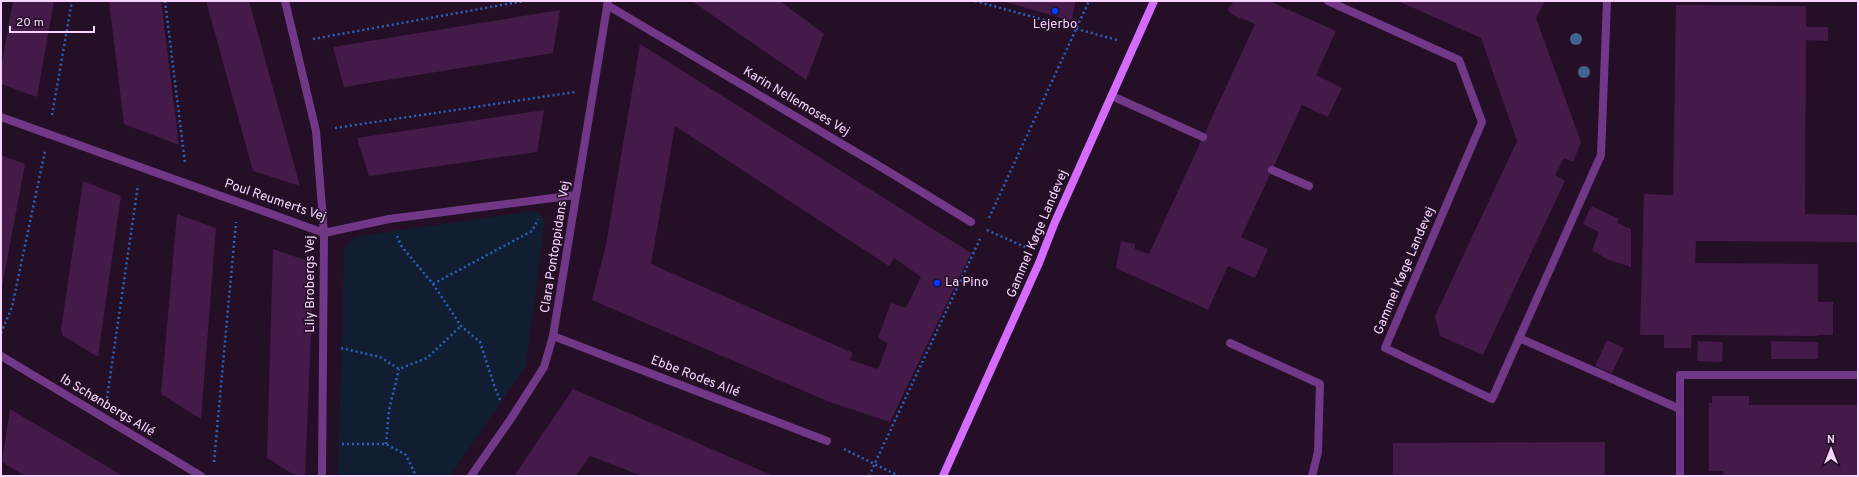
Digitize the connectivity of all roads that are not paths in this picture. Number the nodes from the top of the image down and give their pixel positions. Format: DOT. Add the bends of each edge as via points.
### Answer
graph roads {
  1 [pos="285,1"];
  2 [pos="1154,1"];
  3 [pos="1328,1"];
  4 [pos="1607,1"];
  5 [pos="607,3"];
  6 [pos="1112,96"];
  7 [pos="1,117"];
  8 [pos="1203,137"];
  9 [pos="1272,170"];
  10 [pos="1309,186"];
  11 [pos="576,195"];
  12 [pos="971,222"];
  13 [pos="324,233"];
  14 [pos="553,336"];
  15 [pos="1519,338"];
  16 [pos="1230,343"];
  17 [pos="1,356"];
  18 [pos="1858,374"];
  19 [pos="1680,410"];
  20 [pos="827,441"];
  21 [pos="200,476"];
  22 [pos="322,476"];
  23 [pos="471,476"];
  24 [pos="943,476"];
  25 [pos="1312,476"];
  26 [pos="1680,476"];
  1 -- 13 [label="street, Lily Brobergs Vej" via="316,131"];
  2 -- 6 [label="street, Gammel Køge Landevej"];
  3 -- 15 [label="street, Gammel Køge Landevej" via="1459,60 1482,122 1385,348 1492,399"];
  4 -- 15 [label="street, Gammel Køge Landevej" via="1601,154"];
  5 -- 11 [label="street, Clara Pontoppidans Vej"];
  5 -- 12 [label="street, Karin Nellemoses Vej"];
  6 -- 8 [label="street"];
  6 -- 24 [label="street, Gammel Køge Landevej"];
  7 -- 13 [label="street, Poul Reumerts Vej"];
  9 -- 10 [label="street"];
  11 -- 13 [label="street, Poul Reumerts Vej" via="389,219"];
  11 -- 14 [label="street, Clara Pontoppidans Vej"];
  13 -- 22 [label="street, Lily Brobergs Vej"];
  14 -- 20 [label="street, Ebbe Rodes Allé"];
  14 -- 23 [label="street, Clara Pontoppidans Vej" via="544,367"];
  15 -- 19 [label="street"];
  16 -- 25 [label="street" via="1320,384 1318,452"];
  17 -- 21 [label="street, Ib Schønbergs Allé"];
  18 -- 19 [label="street" via="1680,375"];
  19 -- 26 [label="street"];
}
